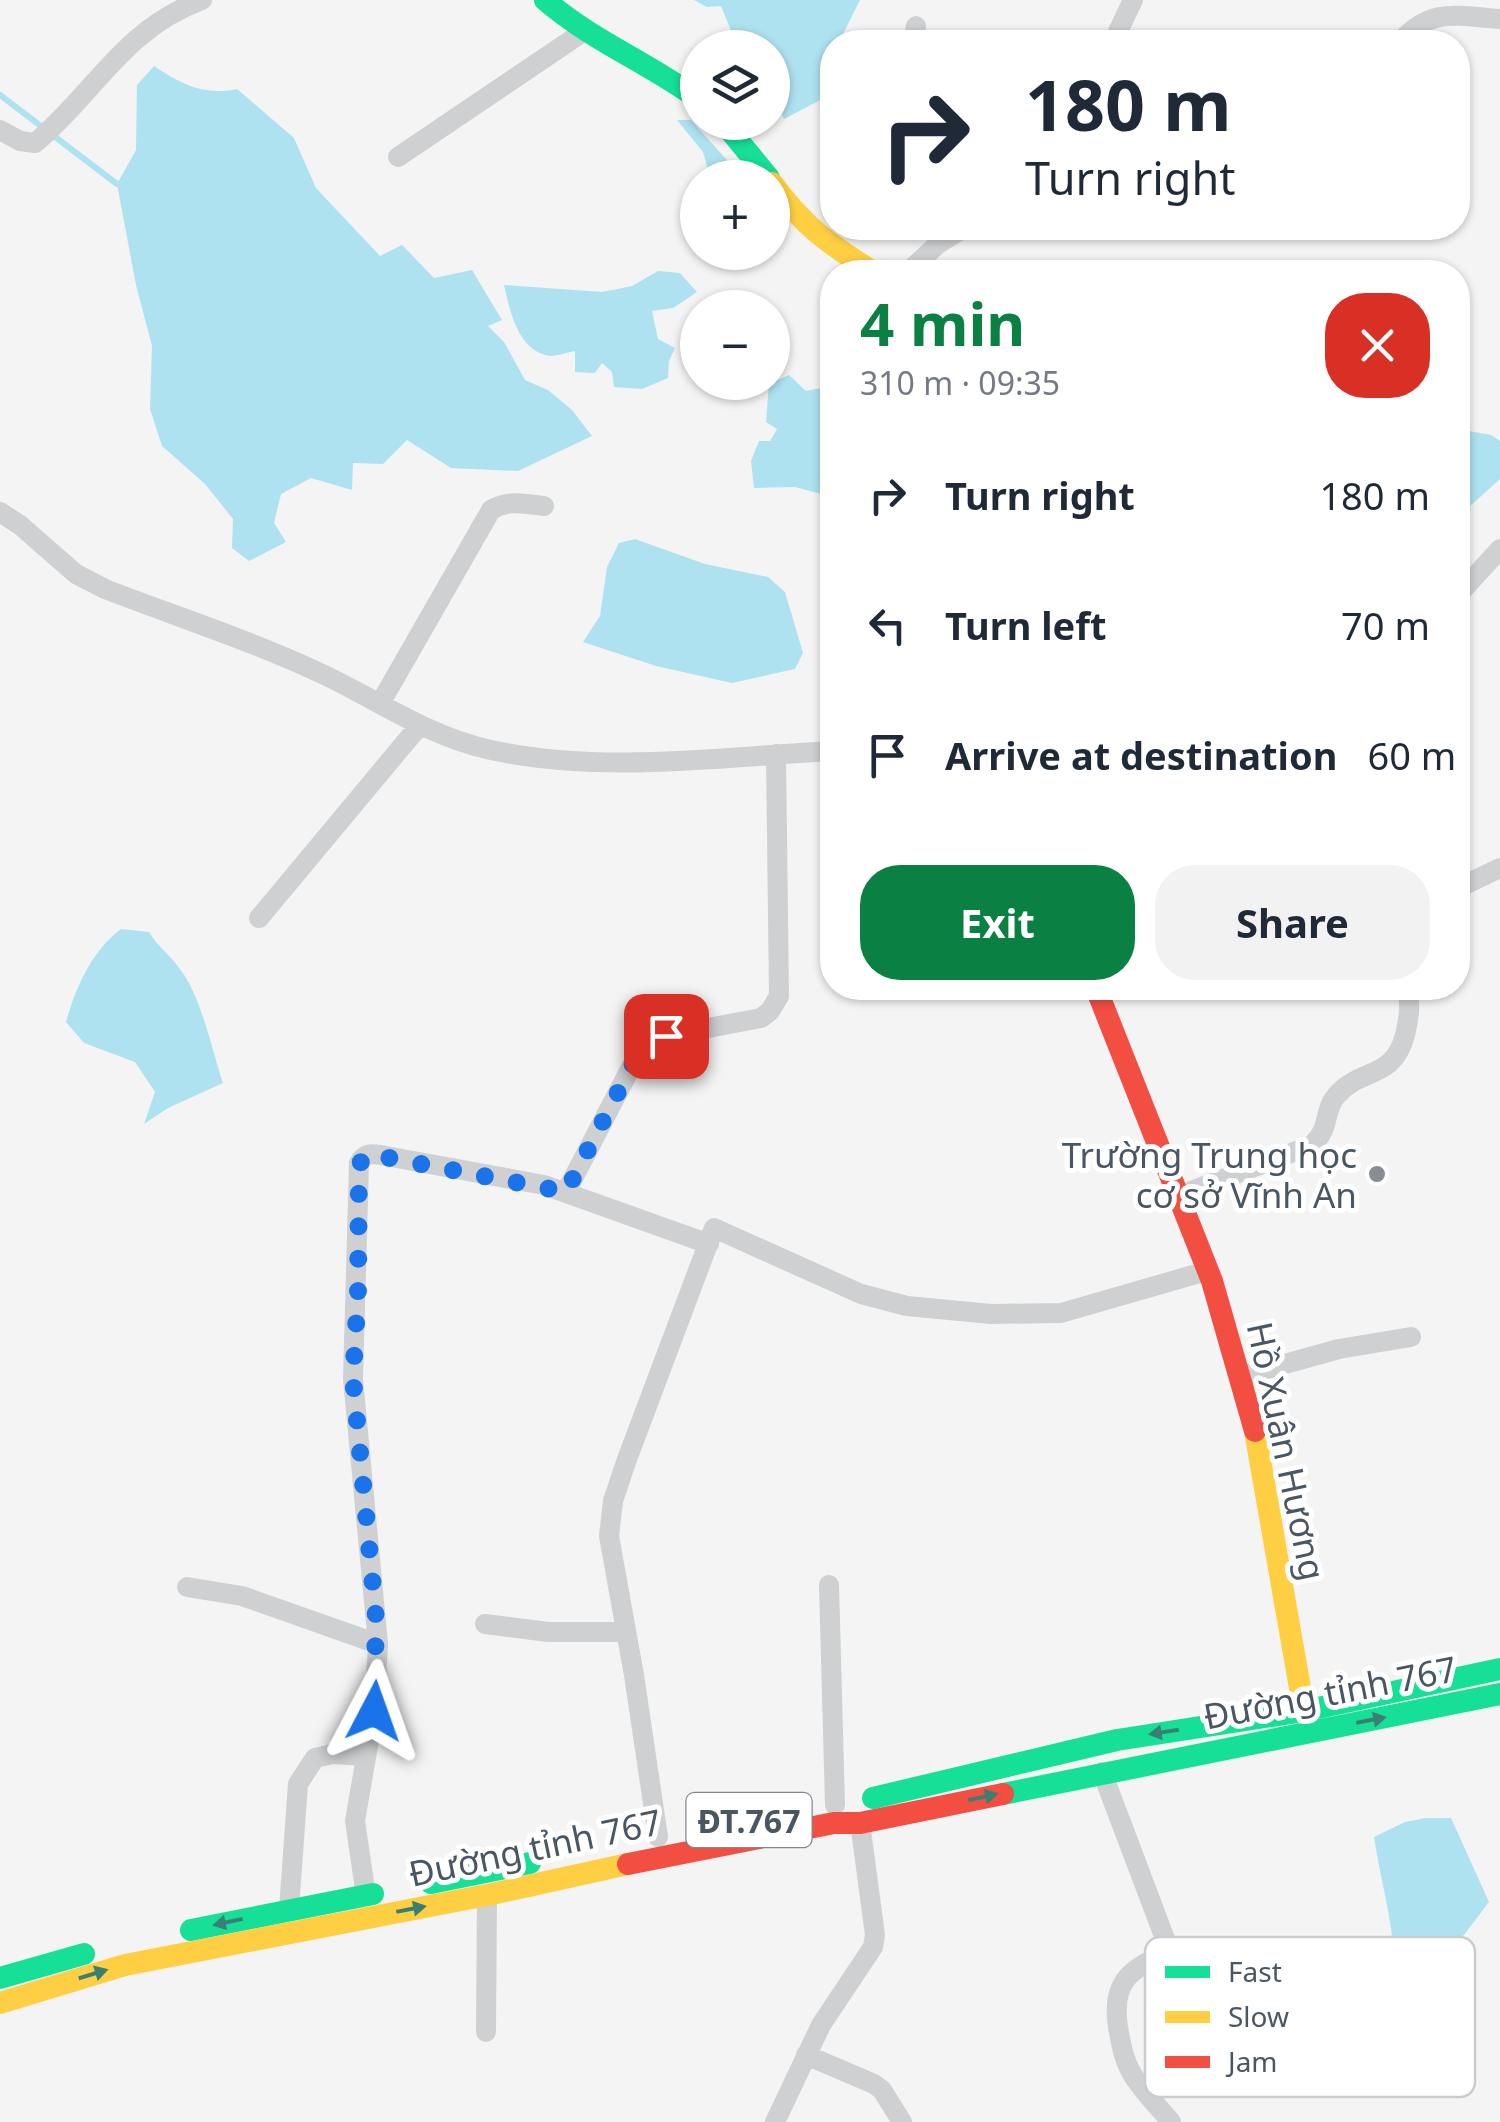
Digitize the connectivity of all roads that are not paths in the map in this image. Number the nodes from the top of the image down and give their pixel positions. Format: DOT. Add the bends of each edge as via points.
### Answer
graph roads {
  1 [pos="202,0"];
  2 [pos="545,0"];
  3 [pos="1133,0"];
  4 [pos="1500,19"];
  5 [pos="1119,30"];
  6 [pos="1412,30"];
  7 [pos="583,32"];
  8 [pos="680,85"];
  9 [pos="0,130"];
  10 [pos="738,140"];
  11 [pos="398,157"];
  12 [pos="754,160"];
  13 [pos="790,208"];
  14 [pos="820,238"];
  15 [pos="823,240"];
  16 [pos="933,240"];
  17 [pos="855,260"];
  18 [pos="917,260"];
  19 [pos="544,506"];
  20 [pos="0,512"];
  21 [pos="1500,549"];
  22 [pos="1470,582"];
  23 [pos="381,702"];
  24 [pos="419,726"];
  25 [pos="820,752"];
  26 [pos="776,754"];
  27 [pos="1500,868"];
  28 [pos="1470,882"];
  29 [pos="259,918"];
  30 [pos="1101,1000"];
  31 [pos="1409,1000"];
  32 [pos="566,1192"];
  33 [pos="1178,1196"];
  34 [pos="709,1244"];
  35 [pos="1208,1271"];
  36 [pos="1411,1337"];
  37 [pos="1242,1376"];
  38 [pos="829,1585"];
  39 [pos="187,1588"];
  40 [pos="485,1624"];
  41 [pos="626,1632"];
  42 [pos="378,1644"];
  43 [pos="1500,1669"];
  44 [pos="1500,1694"];
  45 [pos="1306,1722"];
  46 [pos="366,1756"];
  47 [pos="1102,1772"];
  48 [pos="910,1801"];
  49 [pos="835,1804"];
  50 [pos="860,1823"];
  51 [pos="658,1837"];
  52 [pos="487,1895"];
  53 [pos="366,1896"];
  54 [pos="289,1909"];
  55 [pos="1164,1937"];
  56 [pos="1145,1963"];
  57 [pos="0,1978"];
  58 [pos="0,2003"];
  59 [pos="486,2032"];
  60 [pos="806,2055"];
  61 [pos="1145,2090"];
  62 [pos="1151,2097"];
  63 [pos="775,2122"];
  64 [pos="902,2122"];
  65 [pos="1171,2122"];
  1 -- 9 [label="street" via="176,9 120,52 40,138 30,144"];
  2 -- 7 [label="main road"];
  3 -- 5 [label="street"];
  4 -- 6 [label="street" via="1451,16 1422,20"];
  7 -- 8 [label="main road"];
  7 -- 11 [label="street"];
  10 -- 12 [label="main road"];
  13 -- 14 [label="main road"];
  15 -- 17 [label="main road"];
  16 -- 18 [label="street"];
  19 -- 23 [label="street" via="500,504 492,510"];
  20 -- 23 [label="street" via="76,574 105,589"];
  21 -- 22 [label="street"];
  23 -- 24 [label="street"];
  24 -- 26 [label="street" via="531,758 640,763"];
  24 -- 29 [label="street"];
  25 -- 26 [label="street"];
  26 -- 32 [label="street" via="779,996 761,1018 666,1036 640,1050"];
  27 -- 28 [label="street"];
  30 -- 33 [label="main road, Hồ Xuân Hương"];
  31 -- 33 [label="street" via="1400,1053 1338,1092 1323,1136"];
  32 -- 34 [label="street"];
  32 -- 42 [label="street" via="369,1154 359,1164 353,1379"];
  33 -- 35 [label="main road, Hồ Xuân Hương"];
  34 -- 35 [label="street" via="714,1228 861,1294 908,1306 1018,1316 1061,1313"];
  34 -- 41 [label="street" via="613,1502 609,1536"];
  35 -- 37 [label="main road, Hồ Xuân Hương"];
  36 -- 37 [label="street"];
  37 -- 45 [label="main road, Hồ Xuân Hương"];
  38 -- 49 [label="street"];
  39 -- 42 [label="street" via="242,1596"];
  40 -- 41 [label="street"];
  41 -- 51 [label="street"];
  42 -- 46 [label="street"];
  43 -- 45 [label="main road, Đường tỉnh 767 / ĐT.767"];
  45 -- 44 [label="main road, Đường tỉnh 767 / ĐT.767, one-way"];
  45 -- 47 [label="main road, Đường tỉnh 767 / ĐT.767"];
  45 -- 48 [label="main road, Đường tỉnh 767 / ĐT.767, one-way" via="1117,1740"];
  46 -- 53 [label="street" via="355,1821"];
  46 -- 54 [label="street" via="315,1758 298,1784"];
  48 -- 47 [label="main road, Đường tỉnh 767 / ĐT.767, one-way"];
  47 -- 55 [label="street"];
  48 -- 49 [label="main road, Đường tỉnh 767 / ĐT.767"];
  48 -- 50 [label="main road, Đường tỉnh 767 / ĐT.767"];
  49 -- 51 [label="main road, Đường tỉnh 767 / ĐT.767"];
  50 -- 52 [label="main road, Đường tỉnh 767 / ĐT.767" via="690,1850"];
  50 -- 60 [label="street" via="873,1947"];
  51 -- 53 [label="main road, Đường tỉnh 767 / ĐT.767"];
  58 -- 52 [label="main road, Đường tỉnh 767 / ĐT.767, one-way" via="125,1965"];
  52 -- 59 [label="street"];
  53 -- 54 [label="main road, Đường tỉnh 767 / ĐT.767"];
  54 -- 57 [label="main road, Đường tỉnh 767 / ĐT.767, one-way"];
  56 -- 61 [label="street" via="1118,1990 1116,2014 1122,2051"];
  60 -- 63 [label="street"];
  60 -- 64 [label="street" via="874,2084"];
  62 -- 65 [label="street"];
}
